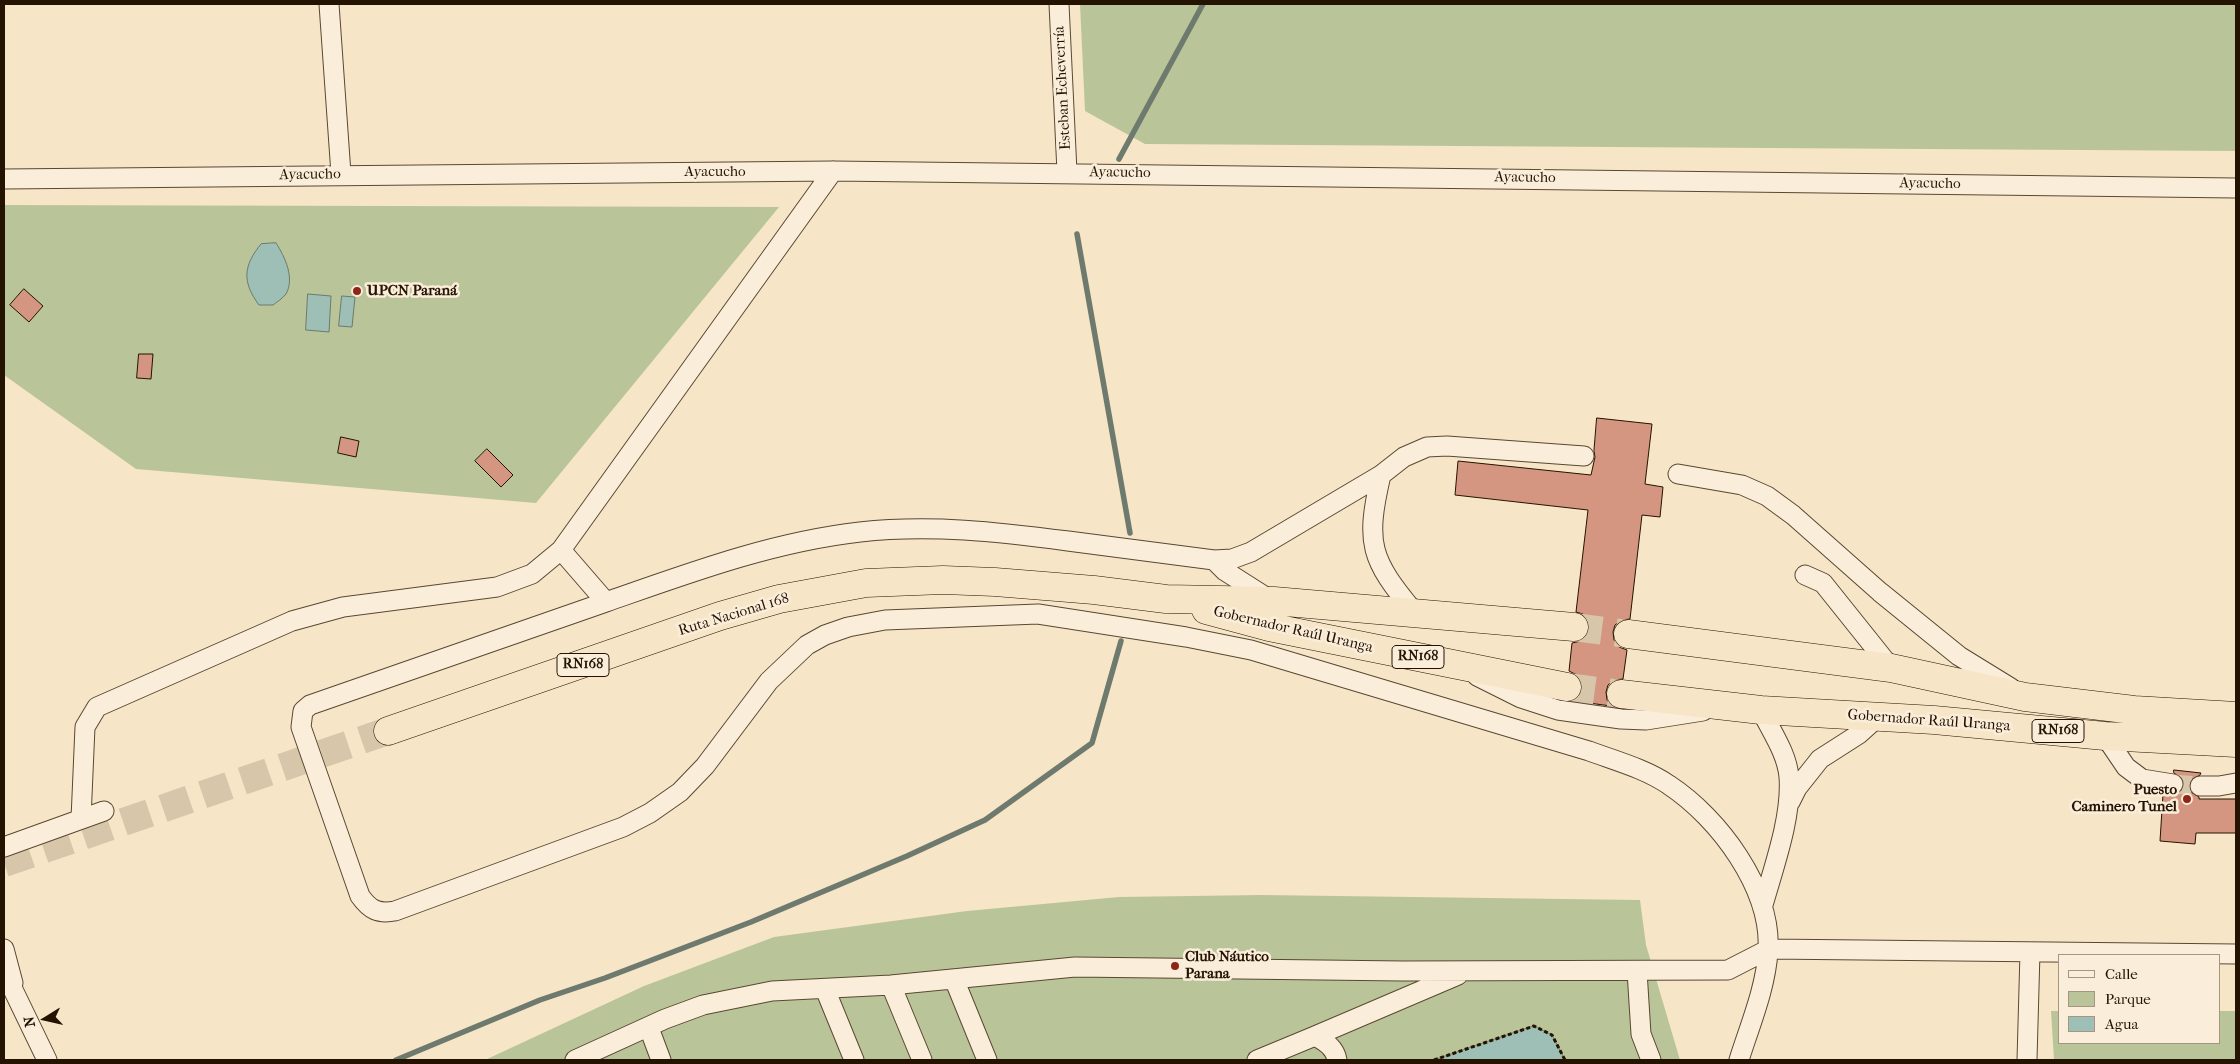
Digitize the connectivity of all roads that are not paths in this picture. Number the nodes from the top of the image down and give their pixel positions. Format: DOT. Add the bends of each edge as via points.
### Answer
graph roads {
  1 [pos="329,4"];
  2 [pos="1059,4"];
  3 [pos="833,171"];
  4 [pos="1067,172"];
  5 [pos="341,174"];
  6 [pos="4,179"];
  7 [pos="2236,188"];
  8 [pos="1584,456"];
  9 [pos="1678,474"];
  10 [pos="1380,475"];
  11 [pos="561,550"];
  12 [pos="1214,560"];
  13 [pos="1804,575"];
  14 [pos="1094,590"];
  15 [pos="1166,599"];
  16 [pos="606,602"];
  17 [pos="1274,602"];
  18 [pos="1415,614"];
  19 [pos="1574,627"];
  20 [pos="1628,634"];
  21 [pos="1456,665"];
  22 [pos="1892,668"];
  23 [pos="1567,688"];
  24 [pos="1621,694"];
  25 [pos="2025,697"];
  26 [pos="1725,707"];
  27 [pos="1761,710"];
  28 [pos="1879,716"];
  29 [pos="2236,716"];
  30 [pos="388,731"];
  31 [pos="2105,736"];
  32 [pos="2236,743"];
  33 [pos="2236,783"];
  34 [pos="2173,784"];
  35 [pos="2200,786"];
  36 [pos="1788,807"];
  37 [pos="104,811"];
  38 [pos="81,820"];
  39 [pos="4,847"];
  40 [pos="1763,905"];
  41 [pos="4,949"];
  42 [pos="1768,949"];
  43 [pos="2030,952"];
  44 [pos="2236,954"];
  45 [pos="1637,970"];
  46 [pos="4,971"];
  47 [pos="1467,971"];
  48 [pos="954,979"];
  49 [pos="891,985"];
  50 [pos="826,989"];
  51 [pos="16,994"];
  52 [pos="649,1028"];
  53 [pos="1315,1036"];
  54 [pos="47,1060"];
  55 [pos="575,1060"];
  56 [pos="661,1060"];
  57 [pos="854,1060"];
  58 [pos="922,1060"];
  59 [pos="987,1060"];
  60 [pos="1257,1060"];
  61 [pos="1338,1060"];
  62 [pos="1651,1060"];
  63 [pos="1739,1060"];
  64 [pos="2027,1060"];
  1 -- 5 [label="street"];
  2 -- 4 [label="street, Esteban Echeverría"];
  3 -- 4 [label="street, Ayacucho"];
  3 -- 5 [label="street, Ayacucho"];
  3 -- 11 [label="street"];
  4 -- 7 [label="street, Ayacucho"];
  5 -- 6 [label="street, Ayacucho"];
  8 -- 10 [label="street" via="1427,447 1404,457"];
  9 -- 25 [label="street" via="1742,485 1767,496 1958,656"];
  10 -- 12 [label="street" via="1251,552 1232,559"];
  10 -- 18 [label="street" via="1372,529 1374,551 1382,570"];
  11 -- 16 [label="street"];
  11 -- 38 [label="street" via="532,574 497,587 343,607 292,621 97,707 85,727"];
  12 -- 16 [label="street" via="958,529 860,532 769,549"];
  12 -- 17 [label="street" via="1252,590"];
  13 -- 22 [label="street" via="1823,583"];
  14 -- 15 [label="highway, Gobernador Raúl Uranga / RN168"];
  14 -- 30 [label="highway, Ruta Nacional 168 / RN168" via="943,580 866,583 833,588 720,616"];
  15 -- 17 [label="highway, Gobernador Raúl Uranga / RN168"];
  15 -- 21 [label="highway, Gobernador Raúl Uranga / RN168" via="1269,627"];
  16 -- 40 [label="street" via="310,704 303,710 302,727 360,896 368,907 376,912 390,912 623,827 650,813 680,792 705,766 769,681 807,645 825,635 885,620 1038,614 1251,650 1589,751 1641,770 1691,801 1714,826 1741,859"];
  17 -- 18 [label="highway, Gobernador Raúl Uranga / RN168"];
  18 -- 19 [label="highway, Gobernador Raúl Uranga / RN168"];
  20 -- 22 [label="highway, RN168"];
  21 -- 23 [label="highway, Gobernador Raúl Uranga / RN168"];
  21 -- 26 [label="street" via="1521,698 1558,710 1646,720"];
  22 -- 25 [label="highway, RN168"];
  24 -- 26 [label="highway, Gobernador Raúl Uranga / RN168"];
  25 -- 29 [label="highway, RN168" via="2134,710"];
  26 -- 27 [label="highway, Gobernador Raúl Uranga / RN168"];
  27 -- 28 [label="highway, Gobernador Raúl Uranga / RN168"];
  27 -- 36 [label="street" via="1780,744 1789,776"];
  28 -- 31 [label="highway, Gobernador Raúl Uranga / RN168"];
  28 -- 36 [label="street" via="1859,734 1820,759 1797,788"];
  31 -- 32 [label="highway, Gobernador Raúl Uranga / RN168"];
  31 -- 34 [label="street" via="2126,767 2142,779"];
  33 -- 35 [label="street"];
  36 -- 40 [label="street"];
  37 -- 38 [label="street"];
  38 -- 39 [label="street"];
  40 -- 42 [label="street"];
  41 -- 51 [label="street"];
  42 -- 43 [label="street"];
  42 -- 45 [label="street" via="1728,970"];
  42 -- 63 [label="street" via="1764,978"];
  43 -- 44 [label="street"];
  43 -- 64 [label="street"];
  45 -- 47 [label="street"];
  45 -- 62 [label="street" via="1641,1034"];
  46 -- 51 [label="street"];
  47 -- 48 [label="street" via="1075,967"];
  47 -- 53 [label="street"];
  48 -- 49 [label="street"];
  48 -- 59 [label="street"];
  49 -- 50 [label="street"];
  49 -- 58 [label="street"];
  50 -- 52 [label="street" via="772,991 703,1005"];
  50 -- 57 [label="street"];
  51 -- 54 [label="street"];
  52 -- 55 [label="street"];
  52 -- 56 [label="street"];
  53 -- 60 [label="street"];
  53 -- 61 [label="street" via="1327,1043"];
}
